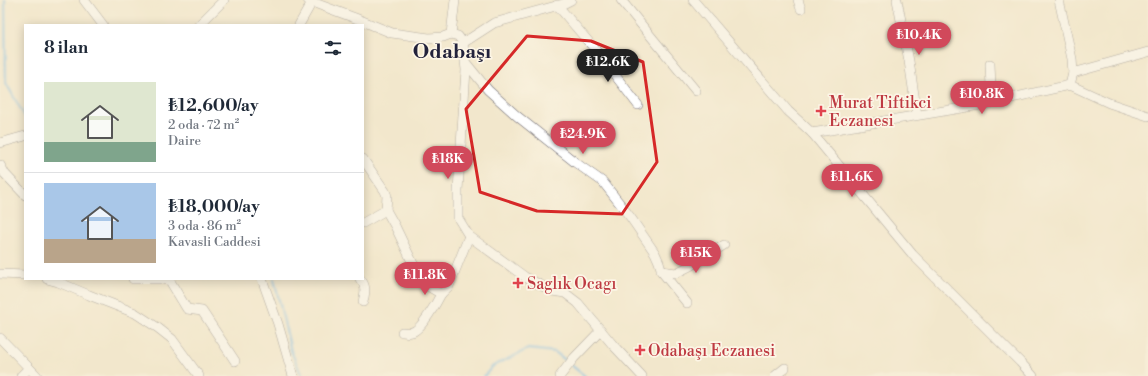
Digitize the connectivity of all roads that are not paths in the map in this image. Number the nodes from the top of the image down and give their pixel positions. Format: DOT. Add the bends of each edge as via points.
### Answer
graph roads {
  1 [pos="84,0"];
  2 [pos="224,0"];
  3 [pos="455,0"];
  4 [pos="571,0"];
  5 [pos="620,0"];
  6 [pos="693,0"];
  7 [pos="798,0"];
  8 [pos="897,0"];
  9 [pos="1059,0"];
  10 [pos="310,1"];
  11 [pos="557,6"];
  12 [pos="801,9"];
  13 [pos="102,24"];
  14 [pos="200,24"];
  15 [pos="299,24"];
  16 [pos="451,34"];
  17 [pos="462,42"];
  18 [pos="1148,52"];
  19 [pos="466,63"];
  20 [pos="990,64"];
  21 [pos="1073,73"];
  22 [pos="1070,85"];
  23 [pos="696,91"];
  24 [pos="996,101"];
  25 [pos="638,105"];
  26 [pos="917,115"];
  27 [pos="1148,116"];
  28 [pos="812,133"];
  29 [pos="24,136"];
  30 [pos="0,143"];
  31 [pos="364,160"];
  32 [pos="0,165"];
  33 [pos="24,194"];
  34 [pos="386,210"];
  35 [pos="364,222"];
  36 [pos="469,236"];
  37 [pos="724,245"];
  38 [pos="661,271"];
  39 [pos="0,274"];
  40 [pos="24,275"];
  41 [pos="51,280"];
  42 [pos="166,280"];
  43 [pos="262,280"];
  44 [pos="362,280"];
  45 [pos="441,294"];
  46 [pos="363,302"];
  47 [pos="688,303"];
  48 [pos="601,330"];
  49 [pos="402,332"];
  50 [pos="0,338"];
  51 [pos="235,361"];
  52 [pos="29,368"];
  53 [pos="785,368"];
  54 [pos="21,376"];
  55 [pos="37,376"];
  56 [pos="200,376"];
  57 [pos="293,376"];
  58 [pos="560,376"];
  59 [pos="642,376"];
  60 [pos="775,376"];
  61 [pos="1033,376"];
  1 -- 13 [label="street"];
  2 -- 14 [label="street"];
  3 -- 16 [label="street"];
  4 -- 11 [label="street"];
  5 -- 23 [label="street"];
  6 -- 28 [label="street" via="788,111"];
  7 -- 12 [label="street"];
  8 -- 26 [label="street"];
  9 -- 21 [label="street"];
  10 -- 15 [label="street"];
  10 -- 16 [label="street" via="392,33 429,38 443,38"];
  11 -- 17 [label="street" via="494,23"];
  11 -- 25 [label="street" via="594,48"];
  16 -- 17 [label="street" via="458,36"];
  17 -- 19 [label="street"];
  18 -- 21 [label="street"];
  19 -- 36 [label="street" via="458,218"];
  19 -- 38 [label="street" via="488,90 517,116 603,182 655,253"];
  20 -- 24 [label="street" via="991,87"];
  21 -- 22 [label="street"];
  22 -- 24 [label="street"];
  22 -- 27 [label="street" via="1109,103"];
  24 -- 26 [label="street"];
  26 -- 28 [label="street"];
  28 -- 61 [label="street" via="913,255"];
  29 -- 30 [label="street"];
  31 -- 34 [label="street" via="388,196"];
  32 -- 33 [label="street"];
  34 -- 35 [label="street"];
  34 -- 45 [label="street" via="419,276"];
  36 -- 45 [label="street" via="449,286"];
  36 -- 48 [label="street" via="525,277 552,291 565,292"];
  37 -- 38 [label="street" via="676,272"];
  38 -- 47 [label="street"];
  39 -- 40 [label="street"];
  41 -- 56 [label="street" via="135,313 172,339"];
  42 -- 51 [label="street" via="170,281 187,309 202,312"];
  43 -- 57 [label="street"];
  44 -- 46 [label="street" via="366,288"];
  45 -- 49 [label="street" via="418,328 412,332"];
  48 -- 58 [label="street"];
  48 -- 59 [label="street"];
  50 -- 52 [label="street"];
  52 -- 54 [label="street"];
  52 -- 55 [label="street"];
  53 -- 60 [label="street"];
}
